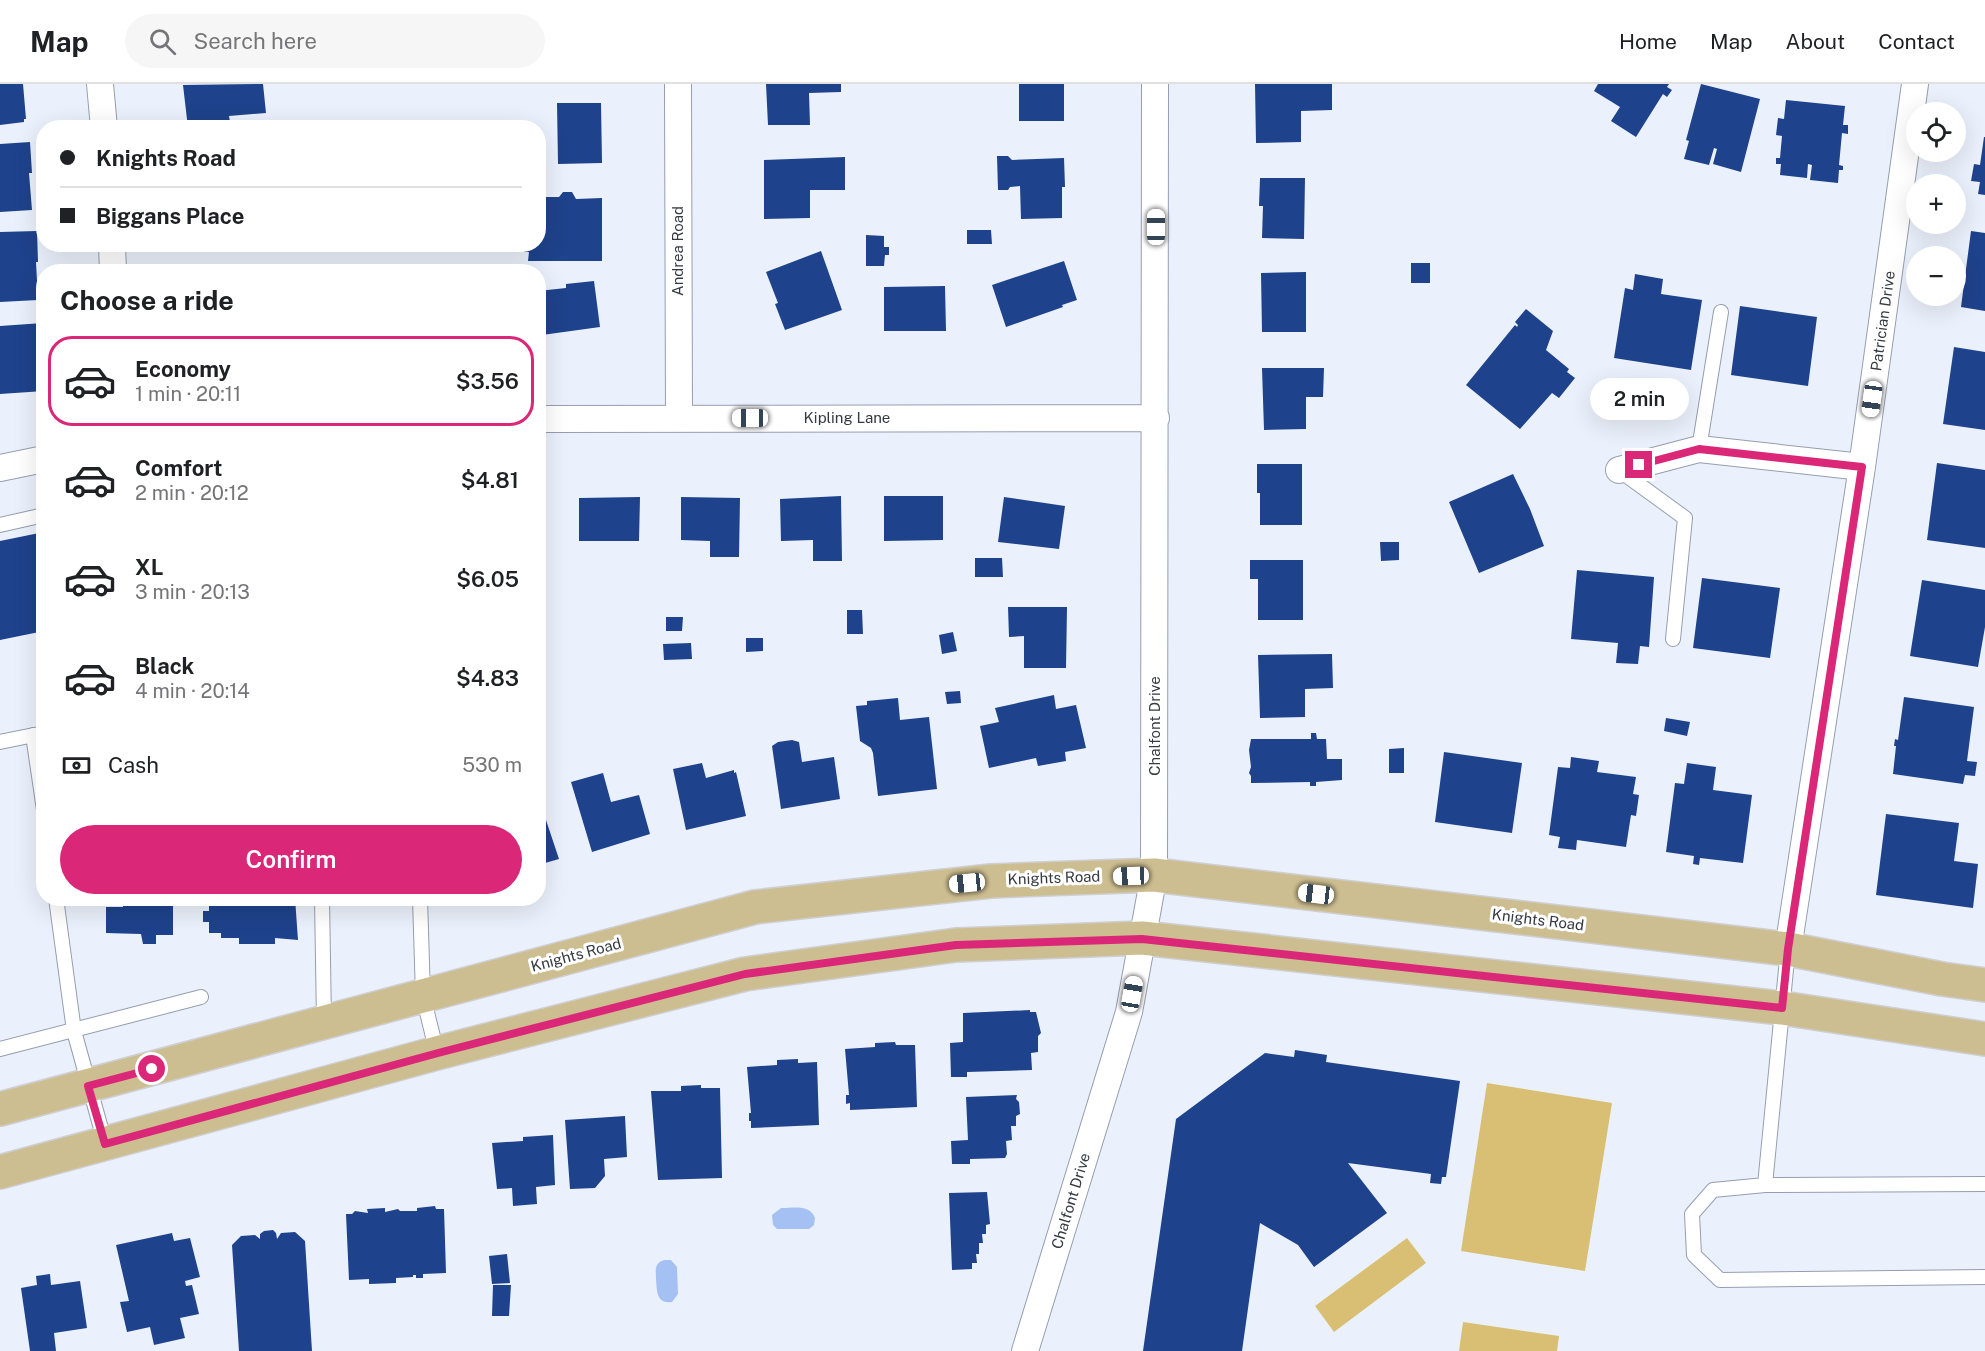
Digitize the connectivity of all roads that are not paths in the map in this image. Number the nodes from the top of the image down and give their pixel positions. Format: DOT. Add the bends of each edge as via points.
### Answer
graph roads {
  1 [pos="100,84"];
  2 [pos="678,84"];
  3 [pos="1155,84"];
  4 [pos="1915,84"];
  5 [pos="103,120"];
  6 [pos="1721,312"];
  7 [pos="679,418"];
  8 [pos="1156,418"];
  9 [pos="546,419"];
  10 [pos="1699,449"];
  11 [pos="36,461"];
  12 [pos="1862,467"];
  13 [pos="0,468"];
  14 [pos="1619,470"];
  15 [pos="36,517"];
  16 [pos="0,525"];
  17 [pos="1673,639"];
  18 [pos="36,734"];
  19 [pos="0,742"];
  20 [pos="1154,875"];
  21 [pos="57,906"];
  22 [pos="322,906"];
  23 [pos="420,906"];
  24 [pos="1142,939"];
  25 [pos="1788,949"];
  26 [pos="1985,985"];
  27 [pos="423,996"];
  28 [pos="201,997"];
  29 [pos="1782,1008"];
  30 [pos="324,1024"];
  31 [pos="74,1032"];
  32 [pos="1985,1039"];
  33 [pos="0,1049"];
  34 [pos="438,1053"];
  35 [pos="88,1086"];
  36 [pos="0,1109"];
  37 [pos="105,1144"];
  38 [pos="0,1172"];
  39 [pos="1985,1184"];
  40 [pos="1765,1185"];
  41 [pos="1985,1277"];
  42 [pos="1025,1351"];
  1 -- 5 [label="street"];
  2 -- 7 [label="street, Andrea Road"];
  3 -- 8 [label="street, Chalfont Drive"];
  4 -- 12 [label="street, Patrician Drive"];
  6 -- 10 [label="lane"];
  7 -- 8 [label="street, Kipling Lane"];
  7 -- 9 [label="street, Kipling Lane"];
  8 -- 20 [label="street, Chalfont Drive"];
  10 -- 12 [label="street"];
  10 -- 14 [label="street"];
  11 -- 13 [label="street"];
  12 -- 25 [label="street, Patrician Drive"];
  14 -- 17 [label="lane" via="1685,518"];
  15 -- 16 [label="lane"];
  18 -- 19 [label="lane"];
  20 -- 24 [label="street, Chalfont Drive"];
  20 -- 25 [label="main road, Knights Road"];
  20 -- 27 [label="main road, Knights Road" via="991,881 755,907"];
  21 -- 31 [label="lane"];
  22 -- 30 [label="lane"];
  23 -- 27 [label="lane"];
  24 -- 29 [label="main road"];
  24 -- 34 [label="main road" via="956,945 745,974"];
  24 -- 42 [label="street, Chalfont Drive" via="1129,1012"];
  25 -- 26 [label="main road, Knights Road"];
  25 -- 29 [label="lane"];
  27 -- 30 [label="main road, Knights Road"];
  27 -- 34 [label="lane"];
  28 -- 31 [label="lane"];
  29 -- 32 [label="main road"];
  29 -- 40 [label="lane"];
  30 -- 35 [label="main road, Knights Road"];
  31 -- 33 [label="lane"];
  31 -- 35 [label="lane"];
  34 -- 37 [label="main road"];
  35 -- 36 [label="main road, Knights Road"];
  35 -- 37 [label="lane"];
  37 -- 38 [label="main road"];
  39 -- 40 [label="lane"];
  40 -- 41 [label="lane" via="1713,1190 1692,1214 1694,1255 1719,1280"];
}
